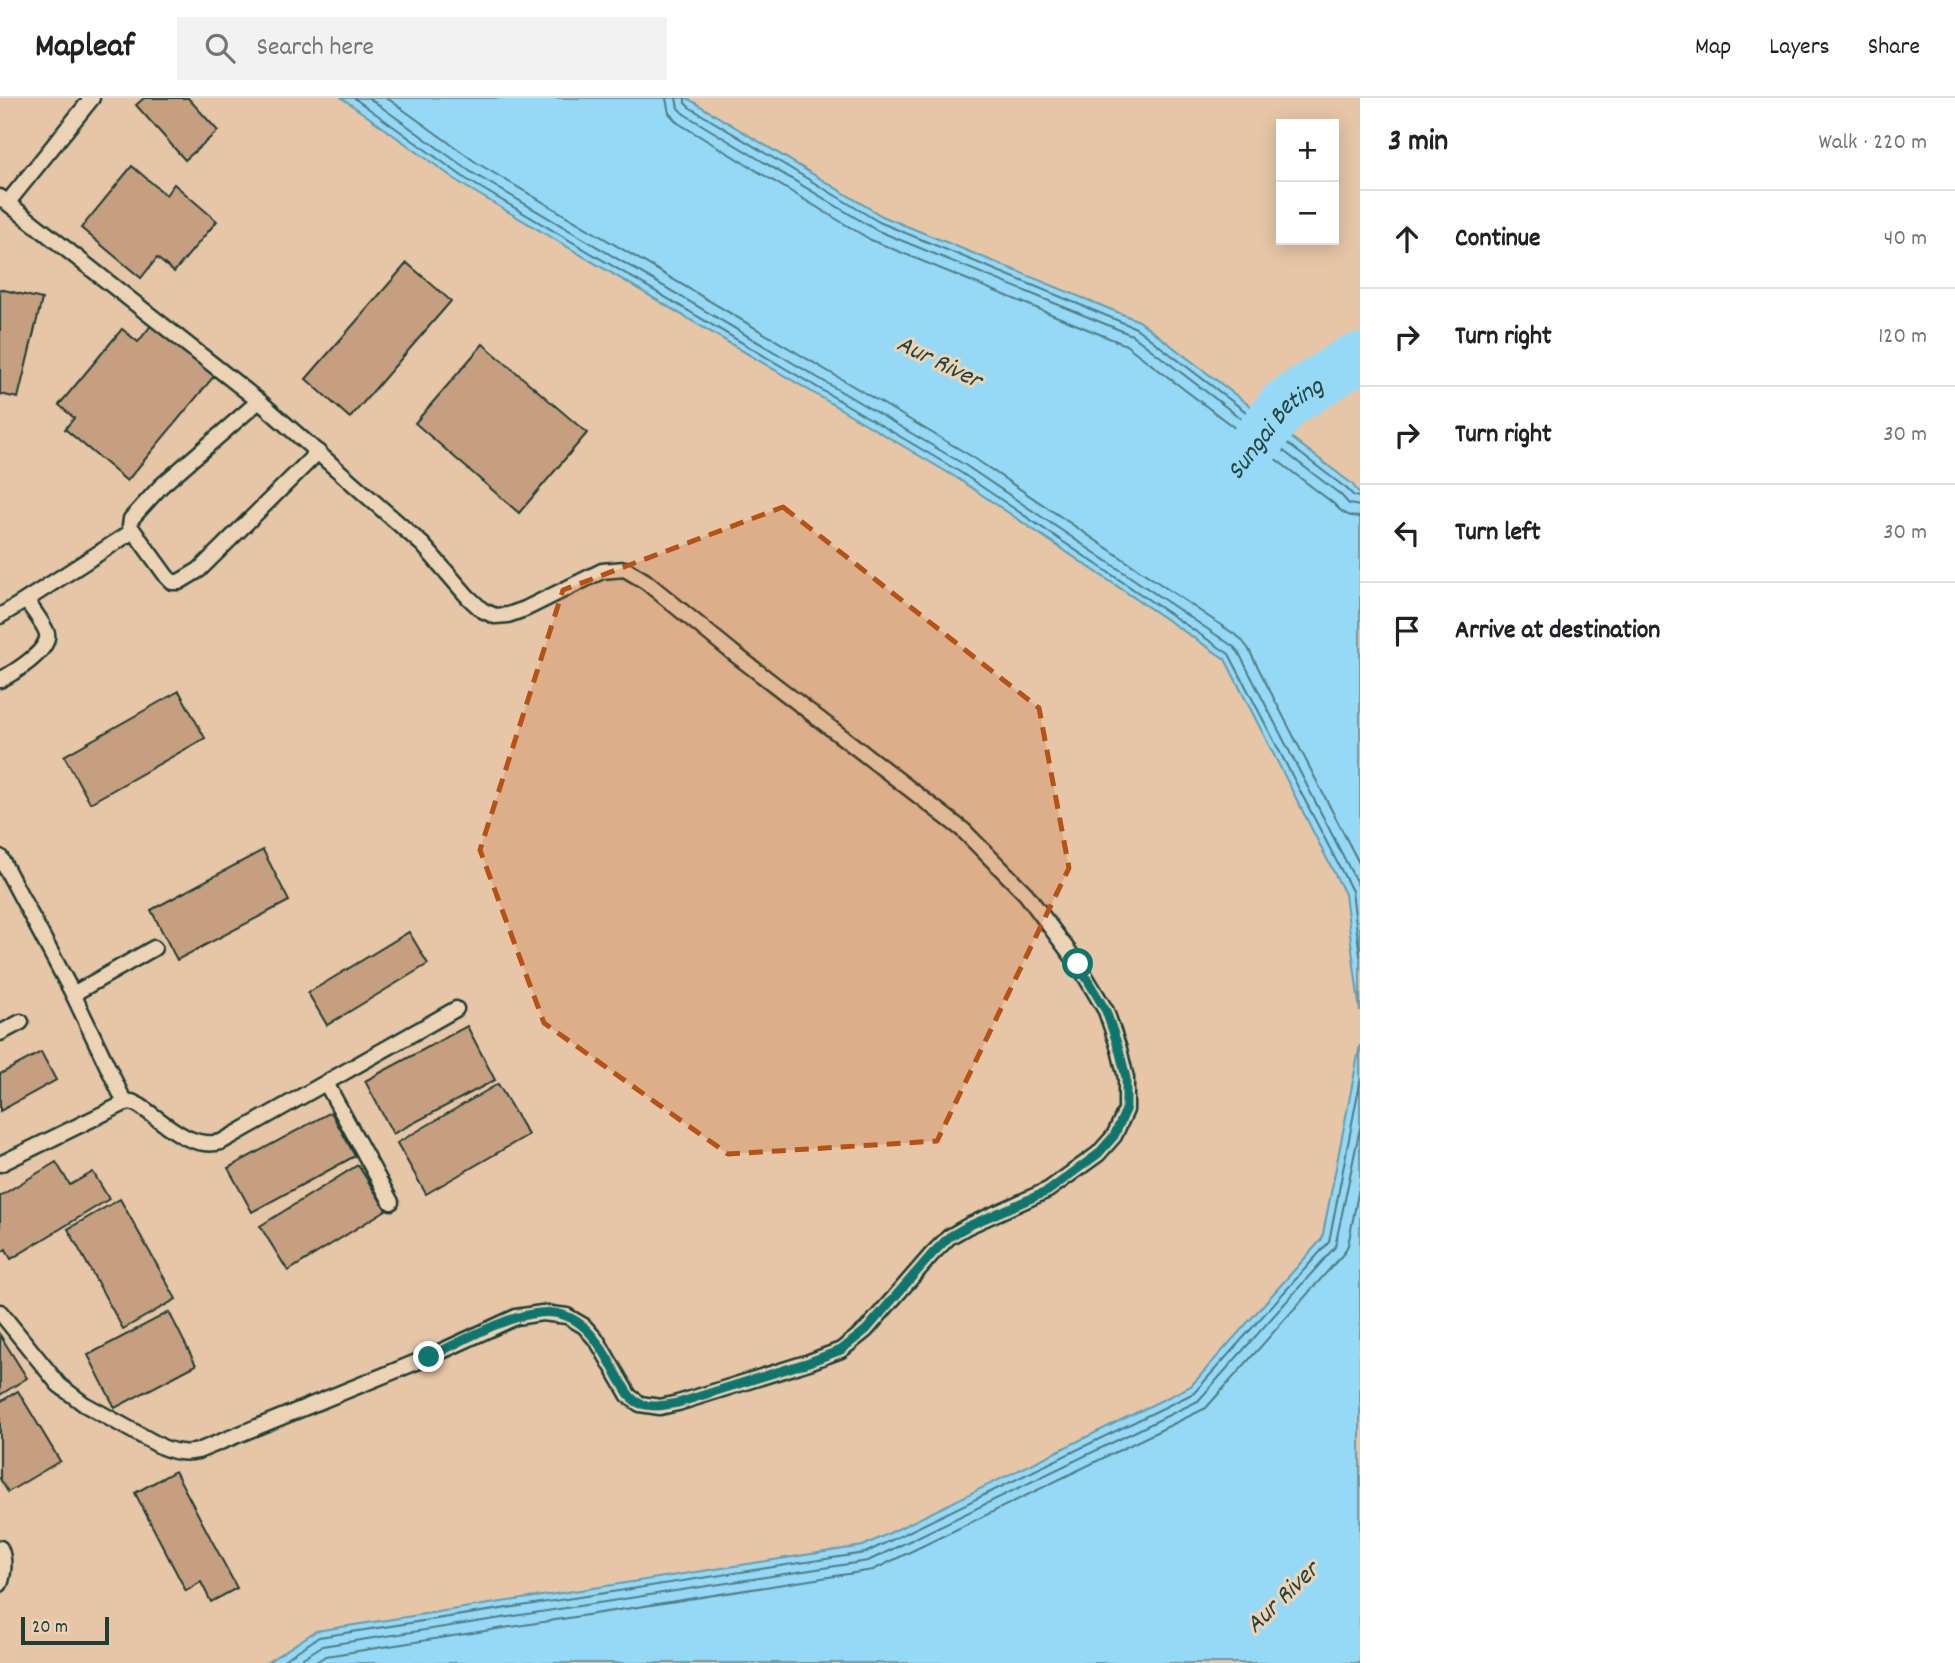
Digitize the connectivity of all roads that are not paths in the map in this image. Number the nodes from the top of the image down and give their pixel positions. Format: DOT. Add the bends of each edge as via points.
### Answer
graph roads {
  1 [pos="92,98"];
  2 [pos="4,200"];
  3 [pos="259,401"];
  4 [pos="318,452"];
  5 [pos="133,531"];
  6 [pos="26,600"];
  7 [pos="0,616"];
  8 [pos="0,680"];
  9 [pos="0,857"];
  10 [pos="154,948"];
  11 [pos="73,994"];
  12 [pos="456,1009"];
  13 [pos="21,1022"];
  14 [pos="0,1033"];
  15 [pos="326,1083"];
  16 [pos="125,1103"];
  17 [pos="0,1164"];
  18 [pos="391,1202"];
  19 [pos="0,1312"];
  20 [pos="0,1548"];
  21 [pos="0,1584"];
  1 -- 2 [label="lane"];
  2 -- 3 [label="lane"];
  3 -- 4 [label="lane"];
  3 -- 5 [label="lane" via="160,486 131,519"];
  4 -- 5 [label="lane" via="184,581 175,583 167,578"];
  4 -- 19 [label="lane" via="423,545 482,610 495,616 525,609 602,571 625,569 645,580 963,830 1026,894 1106,1011 1126,1078 1126,1110 1114,1136 1098,1154 1048,1191 949,1237 866,1330 841,1350 678,1403 640,1404 629,1396 584,1326 567,1316 542,1312 516,1317 198,1451 175,1452 84,1404 59,1385"];
  5 -- 6 [label="lane"];
  6 -- 7 [label="lane"];
  6 -- 8 [label="lane" via="47,633 46,642 41,651"];
  9 -- 11 [label="lane"];
  10 -- 11 [label="lane"];
  11 -- 16 [label="lane"];
  12 -- 15 [label="lane"];
  13 -- 14 [label="lane"];
  15 -- 16 [label="lane" via="212,1144 188,1139 141,1106"];
  15 -- 18 [label="lane"];
  16 -- 17 [label="lane"];
  20 -- 21 [label="lane"];
}
